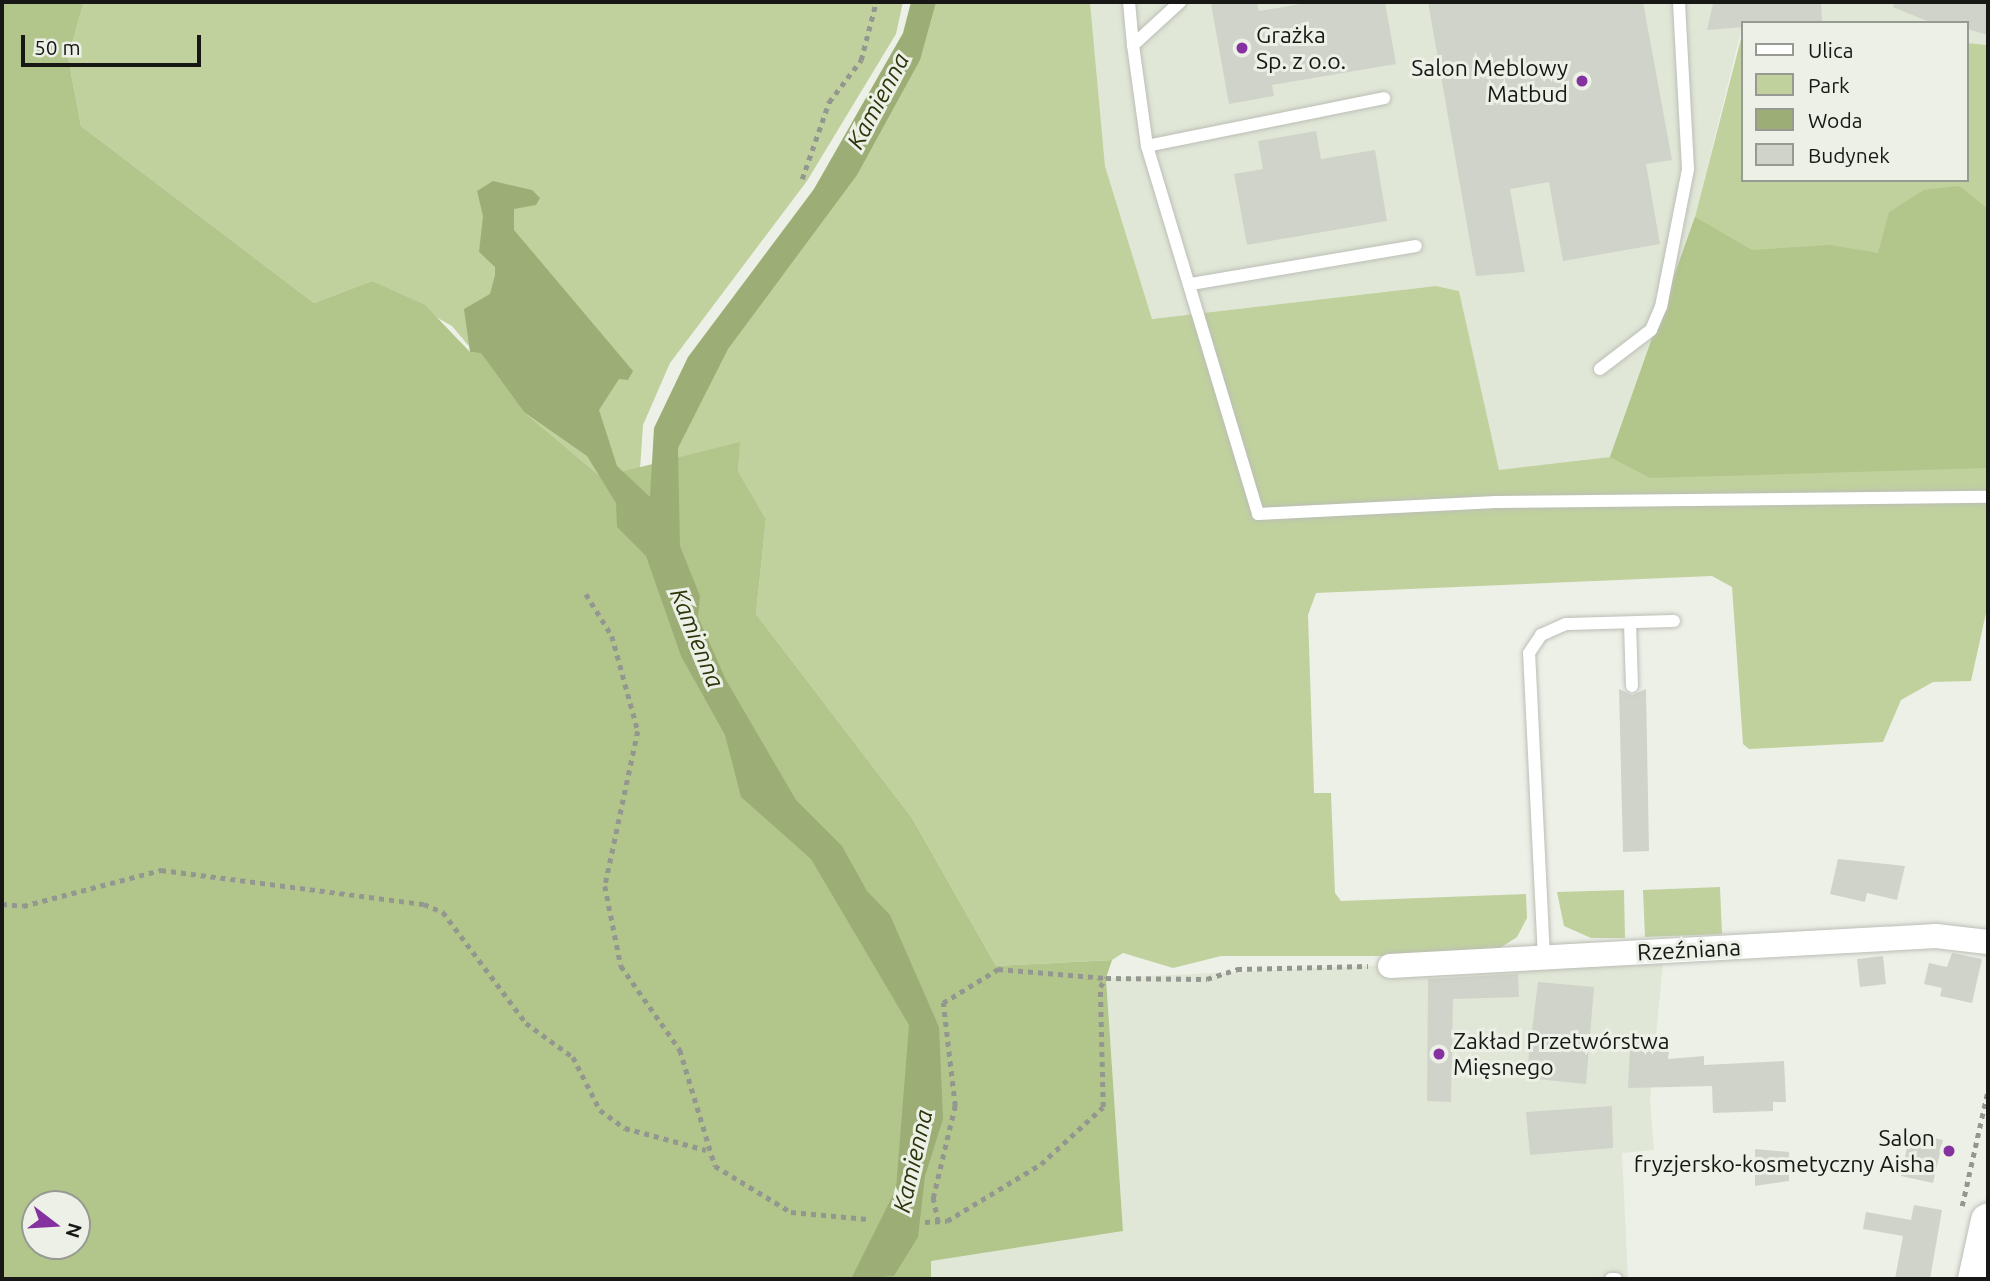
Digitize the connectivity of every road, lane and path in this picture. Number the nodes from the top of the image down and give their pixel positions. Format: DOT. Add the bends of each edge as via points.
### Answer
graph roads {
  1 [pos="876,2"];
  2 [pos="1129,2"];
  3 [pos="1180,2"];
  4 [pos="1679,2"];
  5 [pos="1133,45"];
  6 [pos="1384,98"];
  7 [pos="1147,145"];
  8 [pos="802,179"];
  9 [pos="1416,246"];
  10 [pos="1191,284"];
  11 [pos="1600,369"];
  12 [pos="1988,497"];
  13 [pos="586,594"];
  14 [pos="1674,621"];
  15 [pos="1630,623"];
  16 [pos="1632,686"];
  17 [pos="2,904"];
  18 [pos="1988,942"];
  19 [pos="1544,958"];
  20 [pos="1390,966"];
  21 [pos="1106,978"];
  22 [pos="1988,1090"];
  23 [pos="706,1150"];
  24 [pos="1974,1216"];
  25 [pos="868,1219"];
  26 [pos="925,1222"];
  27 [pos="938,1222"];
  28 [pos="1980,1270"];
  1 -- 8 [label="path" via="861,60 829,102"];
  2 -- 5 [label="lane"];
  3 -- 5 [label="lane"];
  4 -- 11 [label="lane" via="1688,169 1661,307 1651,330"];
  5 -- 7 [label="lane"];
  6 -- 7 [label="lane"];
  7 -- 10 [label="lane"];
  9 -- 10 [label="lane"];
  10 -- 12 [label="lane" via="1258,514 1496,502"];
  13 -- 23 [label="path" via="612,636 638,731 612,838 605,886 608,926 639,998 680,1050"];
  14 -- 15 [label="lane"];
  15 -- 16 [label="lane"];
  15 -- 19 [label="lane" via="1554,627 1529,653"];
  17 -- 23 [label="path" via="23,906 162,870 398,897 443,912 541,1037 565,1048 600,1110 625,1128"];
  18 -- 19 [label="street, Rzeźniana" via="1936,936"];
  19 -- 20 [label="street, Rzeźniana"];
  20 -- 21 [label="path" via="1299,964 1165,981"];
  21 -- 27 [label="path" via="1100,986 1103,1107 1041,1164"];
  21 -- 27 [label="path" via="998,969 943,1003 955,1106 933,1198"];
  22 -- 24 [label="path"];
  23 -- 25 [label="path" via="733,1180 791,1212"];
  24 -- 28 [label="street"];
  26 -- 27 [label="path"];
}
